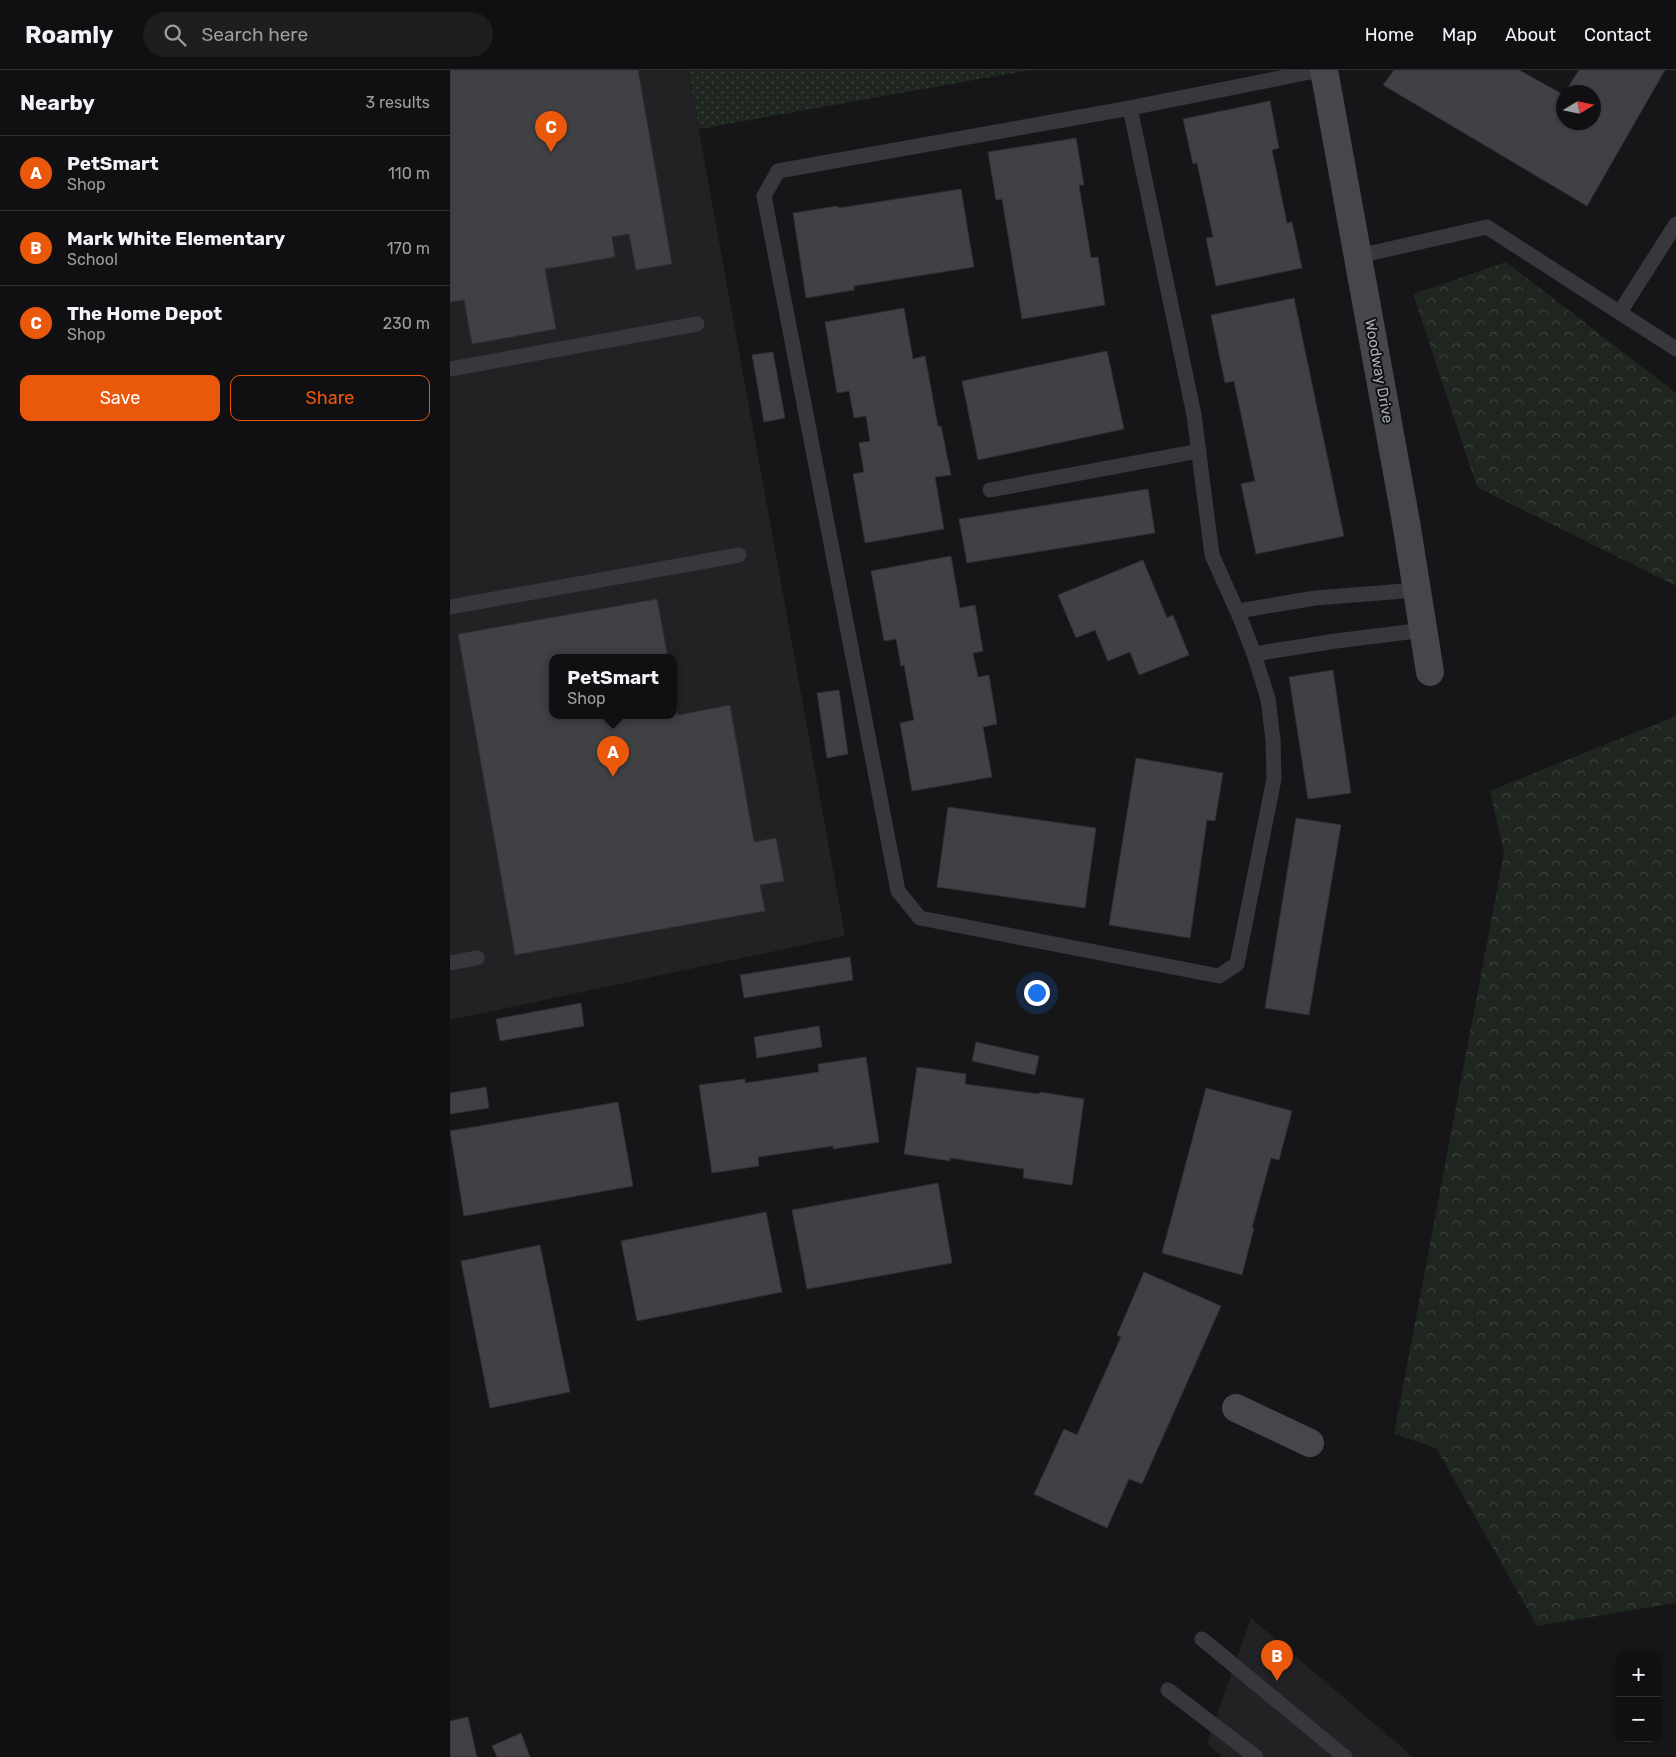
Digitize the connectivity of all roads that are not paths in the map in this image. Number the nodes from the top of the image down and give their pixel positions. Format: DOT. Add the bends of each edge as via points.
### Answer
graph roads {
  1 [pos="1320,70"];
  2 [pos="1324,70"];
  3 [pos="1130,108"];
  4 [pos="1676,224"];
  5 [pos="1358,256"];
  6 [pos="1620,312"];
  7 [pos="697,324"];
  8 [pos="1676,349"];
  9 [pos="450,369"];
  10 [pos="1199,451"];
  11 [pos="990,490"];
  12 [pos="739,555"];
  13 [pos="1417,590"];
  14 [pos="450,607"];
  15 [pos="1238,611"];
  16 [pos="1424,630"];
  17 [pos="1254,654"];
  18 [pos="1430,672"];
  19 [pos="477,958"];
  20 [pos="450,963"];
  21 [pos="1236,1408"];
  22 [pos="1310,1443"];
  23 [pos="1202,1639"];
  24 [pos="1168,1690"];
  25 [pos="1256,1757"];
  26 [pos="1345,1757"];
  1 -- 3 [label="lane"];
  2 -- 5 [label="street, Woodway Drive"];
  3 -- 10 [label="lane"];
  3 -- 17 [label="lane" via="778,171 764,196 898,891 920,918 1219,976 1237,964 1274,779 1268,700"];
  4 -- 6 [label="lane"];
  5 -- 6 [label="lane" via="1486,227"];
  5 -- 13 [label="street, Woodway Drive"];
  6 -- 8 [label="lane"];
  7 -- 9 [label="lane"];
  10 -- 11 [label="lane"];
  10 -- 15 [label="lane" via="1212,555"];
  12 -- 14 [label="lane"];
  13 -- 15 [label="lane" via="1315,598"];
  13 -- 16 [label="street, Woodway Drive"];
  15 -- 17 [label="lane"];
  16 -- 17 [label="lane"];
  16 -- 18 [label="street, Woodway Drive"];
  19 -- 20 [label="lane"];
  21 -- 22 [label="street"];
  23 -- 26 [label="lane"];
  24 -- 25 [label="lane"];
}
